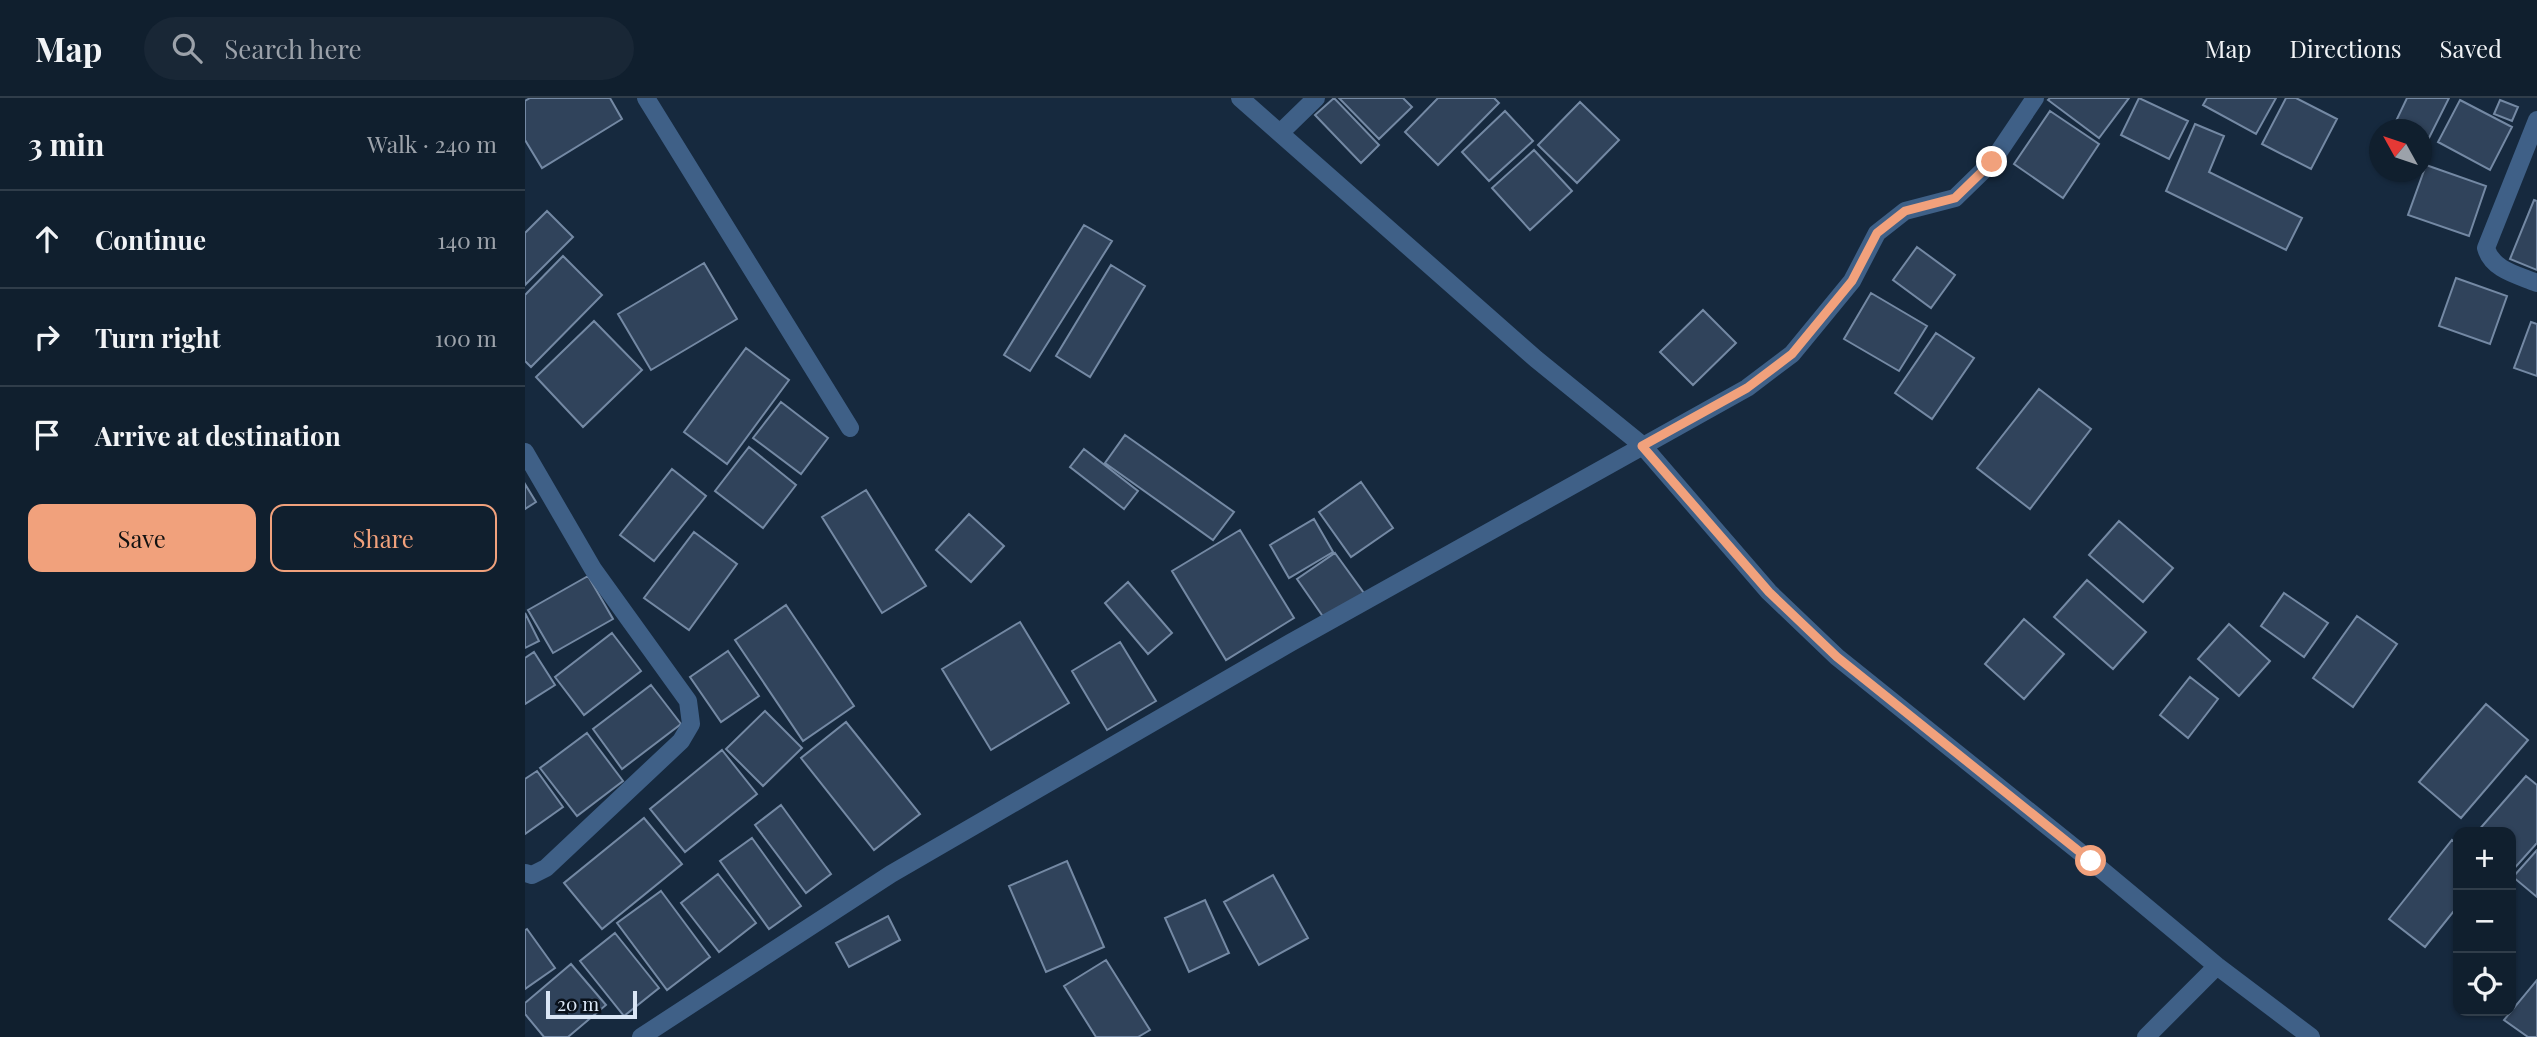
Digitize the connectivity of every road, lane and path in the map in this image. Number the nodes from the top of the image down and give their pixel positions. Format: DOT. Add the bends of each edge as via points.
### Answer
graph roads {
  1 [pos="646,98"];
  2 [pos="1240,98"];
  3 [pos="1316,98"];
  4 [pos="2035,98"];
  5 [pos="2537,120"];
  6 [pos="1280,133"];
  7 [pos="2537,283"];
  8 [pos="850,428"];
  9 [pos="1642,446"];
  10 [pos="525,452"];
  11 [pos="525,873"];
  12 [pos="2217,966"];
  13 [pos="641,1037"];
  14 [pos="2146,1037"];
  15 [pos="2311,1037"];
  1 -- 8 [label="street"];
  2 -- 6 [label="street"];
  3 -- 6 [label="street"];
  4 -- 9 [label="street" via="1992,162 1955,198 1905,211 1877,233 1852,281 1792,354 1747,388"];
  5 -- 7 [label="street" via="2486,248 2488,258 2501,268"];
  6 -- 9 [label="street" via="1536,359"];
  9 -- 12 [label="street" via="1769,592 1837,657"];
  9 -- 13 [label="street" via="891,874"];
  10 -- 11 [label="street" via="593,569 688,701 691,724 681,741 546,868 532,875"];
  12 -- 14 [label="street"];
  12 -- 15 [label="street"];
}
